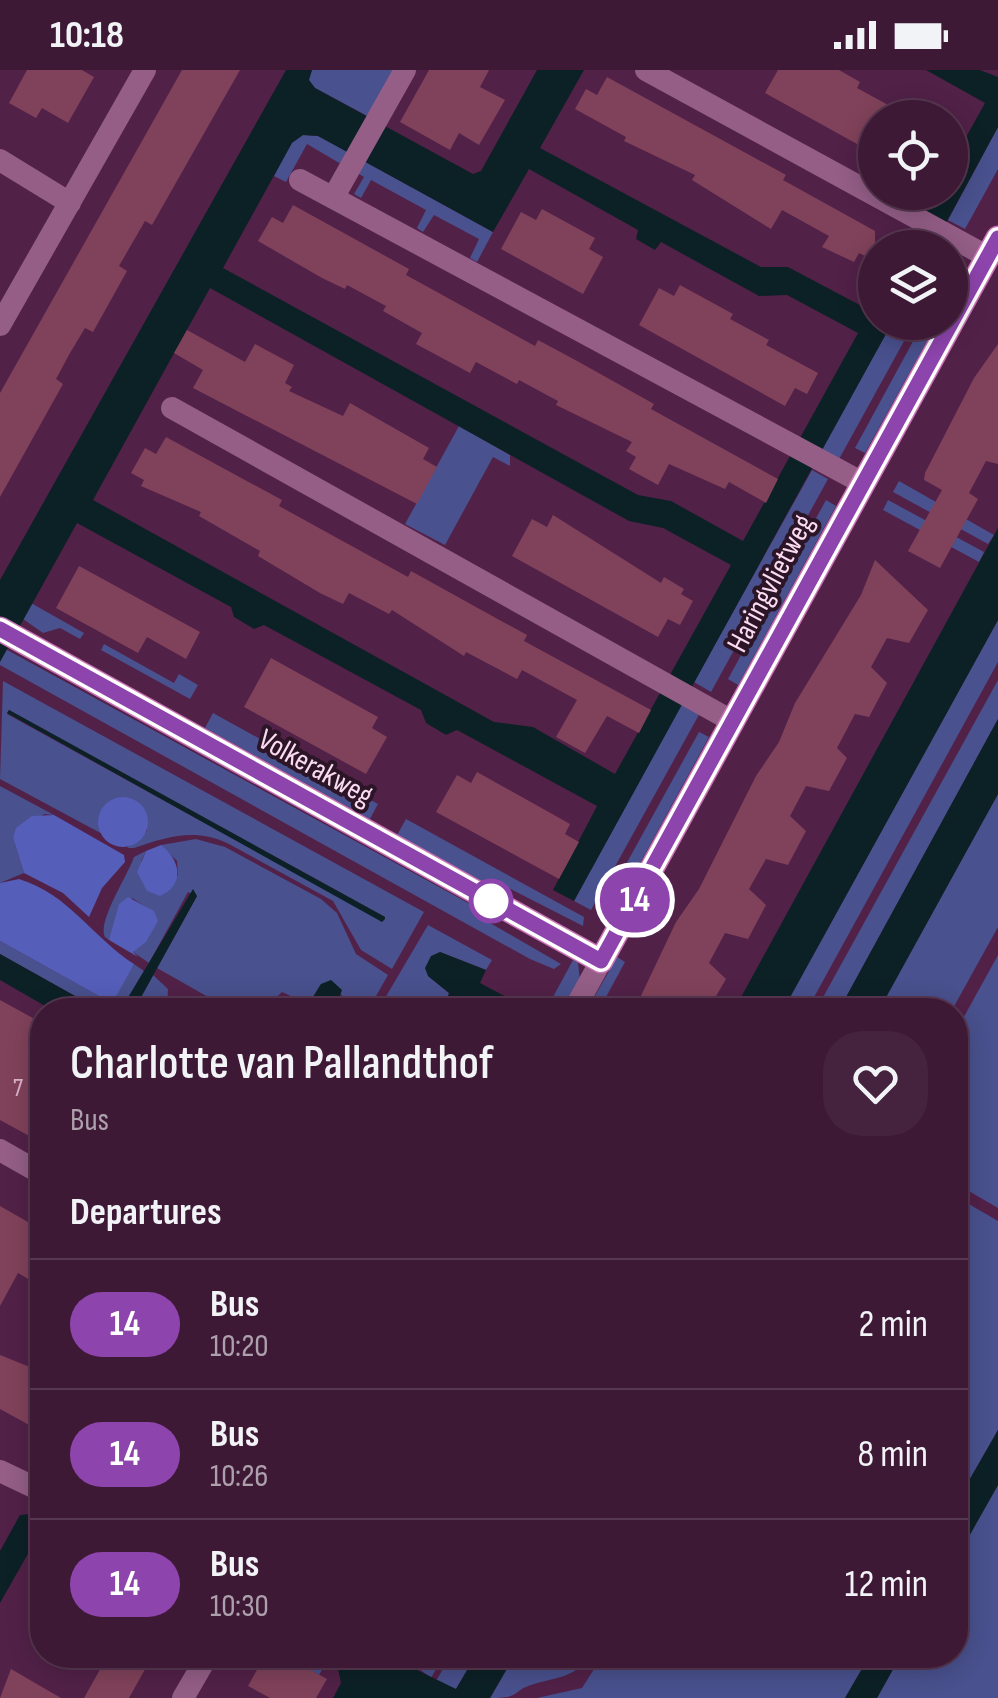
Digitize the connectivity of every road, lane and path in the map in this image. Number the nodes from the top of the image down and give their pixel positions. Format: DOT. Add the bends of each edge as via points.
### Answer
graph roads {
  1 [pos="145,70"];
  2 [pos="405,70"];
  3 [pos="646,70"];
  4 [pos="0,160"];
  5 [pos="300,180"];
  6 [pos="333,198"];
  7 [pos="70,203"];
  8 [pos="993,248"];
  9 [pos="0,325"];
  10 [pos="172,408"];
  11 [pos="861,482"];
  12 [pos="7,633"];
  13 [pos="732,721"];
  14 [pos="601,961"];
  15 [pos="581,998"];
  16 [pos="0,1150"];
  17 [pos="30,1167"];
  18 [pos="0,1471"];
  19 [pos="30,1485"];
  20 [pos="200,1668"];
  21 [pos="183,1698"];
  1 -- 7 [label="street"];
  2 -- 6 [label="street"];
  3 -- 8 [label="street" via="956,240"];
  4 -- 7 [label="street"];
  5 -- 6 [label="street"];
  6 -- 11 [label="street"];
  7 -- 9 [label="street"];
  8 -- 11 [label="street, Haringvlietweg"];
  10 -- 13 [label="street"];
  11 -- 13 [label="street, Haringvlietweg"];
  12 -- 14 [label="street, Volkerakweg"];
  13 -- 14 [label="street, Haringvlietweg"];
  14 -- 15 [label="street"];
  16 -- 17 [label="street"];
  18 -- 19 [label="street"];
  20 -- 21 [label="street"];
}
